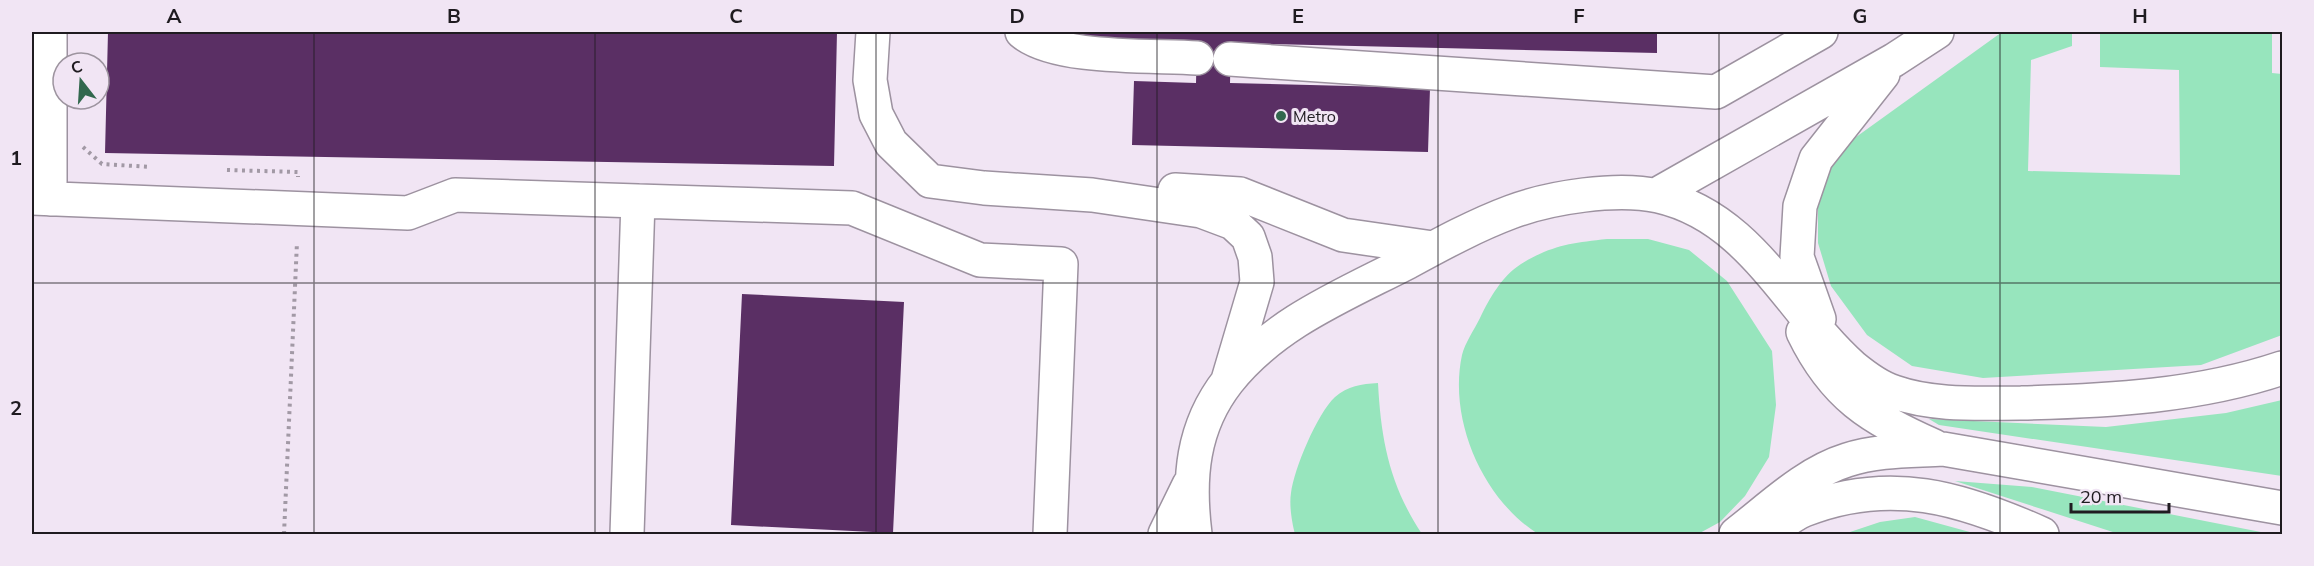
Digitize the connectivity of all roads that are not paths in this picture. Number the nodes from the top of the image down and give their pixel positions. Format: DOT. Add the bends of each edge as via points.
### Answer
graph roads {
  1 [pos="50,32"];
  2 [pos="873,32"];
  3 [pos="1022,32"];
  4 [pos="1936,32"];
  5 [pos="1804,37"];
  6 [pos="1197,58"];
  7 [pos="1230,59"];
  8 [pos="1894,60"];
  9 [pos="41,118"];
  10 [pos="1092,195"];
  11 [pos="1656,195"];
  12 [pos="41,199"];
  13 [pos="638,201"];
  14 [pos="1433,248"];
  15 [pos="1780,284"];
  16 [pos="1828,340"];
  17 [pos="2283,368"];
  18 [pos="1228,380"];
  19 [pos="1943,449"];
  20 [pos="1192,480"];
  21 [pos="2283,508"];
  22 [pos="627,534"];
  23 [pos="1050,534"];
  24 [pos="1165,534"];
  25 [pos="1195,534"];
  26 [pos="1736,534"];
  27 [pos="1765,534"];
  28 [pos="2042,534"];
  1 -- 9 [label="street"];
  2 -- 10 [label="street" via="870,80 876,114 897,150 930,181"];
  3 -- 6 [label="street" via="1068,51"];
  4 -- 8 [label="street"];
  5 -- 7 [label="street" via="1716,92"];
  8 -- 11 [label="street"];
  8 -- 16 [label="street" via="1816,159 1800,206 1797,257"];
  9 -- 12 [label="street"];
  10 -- 14 [label="street" via="1174,190 1240,194 1343,234"];
  10 -- 18 [label="street" via="1201,211 1233,223 1248,237 1257,282"];
  11 -- 14 [label="street" via="1603,194 1549,202 1513,211"];
  11 -- 15 [label="street" via="1690,206 1720,223 1746,245"];
  12 -- 13 [label="street" via="408,213 455,195"];
  13 -- 22 [label="street"];
  13 -- 23 [label="street" via="852,208 980,260 1060,264"];
  14 -- 18 [label="street" via="1281,330"];
  15 -- 16 [label="street"];
  15 -- 19 [label="street" via="1811,349 1843,392 1889,426"];
  16 -- 17 [label="street" via="1855,368 1892,392 1960,404 2098,400 2188,392"];
  18 -- 20 [label="street" via="1194,448"];
  19 -- 21 [label="street"];
  19 -- 26 [label="street" via="1886,452 1846,460 1800,484"];
  20 -- 24 [label="street"];
  20 -- 25 [label="street"];
  27 -- 28 [label="street" via="1802,510 1850,497 1914,493 1949,498"];
}
